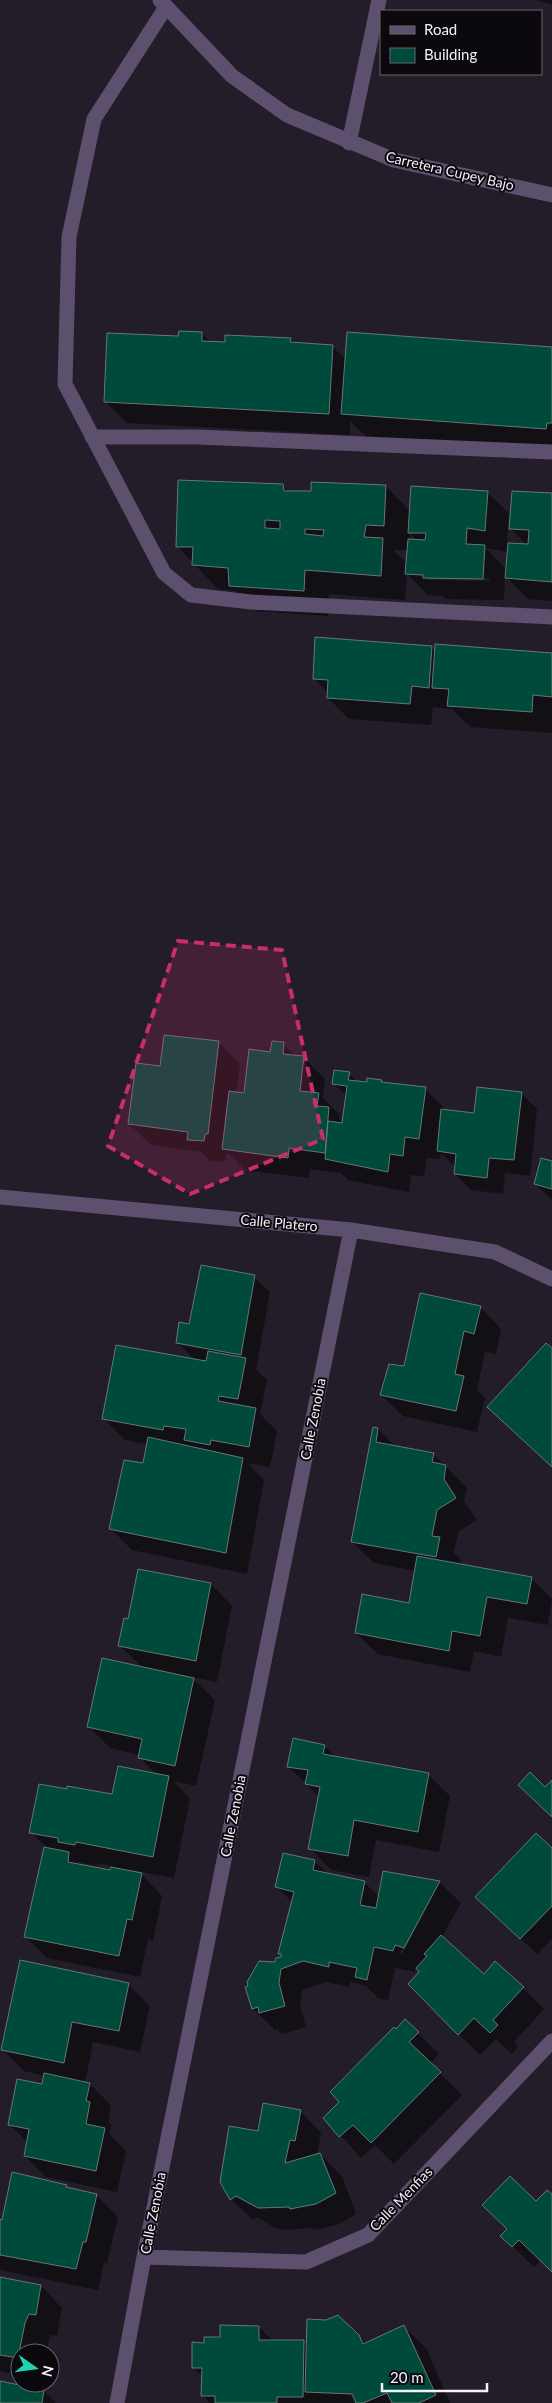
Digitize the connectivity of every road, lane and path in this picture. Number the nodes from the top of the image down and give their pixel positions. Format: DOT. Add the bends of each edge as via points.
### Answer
graph roads {
  1 [pos="379,0"];
  2 [pos="163,4"];
  3 [pos="350,143"];
  4 [pos="552,195"];
  5 [pos="92,437"];
  6 [pos="552,452"];
  7 [pos="552,617"];
  8 [pos="0,1197"];
  9 [pos="351,1230"];
  10 [pos="552,1278"];
  11 [pos="552,2041"];
  12 [pos="144,2257"];
  13 [pos="117,2403"];
  1 -- 3 [label="street"];
  2 -- 3 [label="street, Carretera Cupey Bajo" via="232,76 287,115"];
  2 -- 5 [label="street" via="94,119 69,237 65,384"];
  3 -- 4 [label="street, Carretera Cupey Bajo" via="394,160"];
  5 -- 6 [label="street" via="198,437"];
  5 -- 7 [label="street" via="164,573 191,595 275,604"];
  8 -- 9 [label="street, Calle Platero"];
  9 -- 10 [label="street, Calle Platero" via="495,1252"];
  9 -- 12 [label="street, Calle Zenobia"];
  11 -- 12 [label="street, Calle Menfias" via="368,2235 306,2262"];
  12 -- 13 [label="street, Calle Zenobia"];
}
